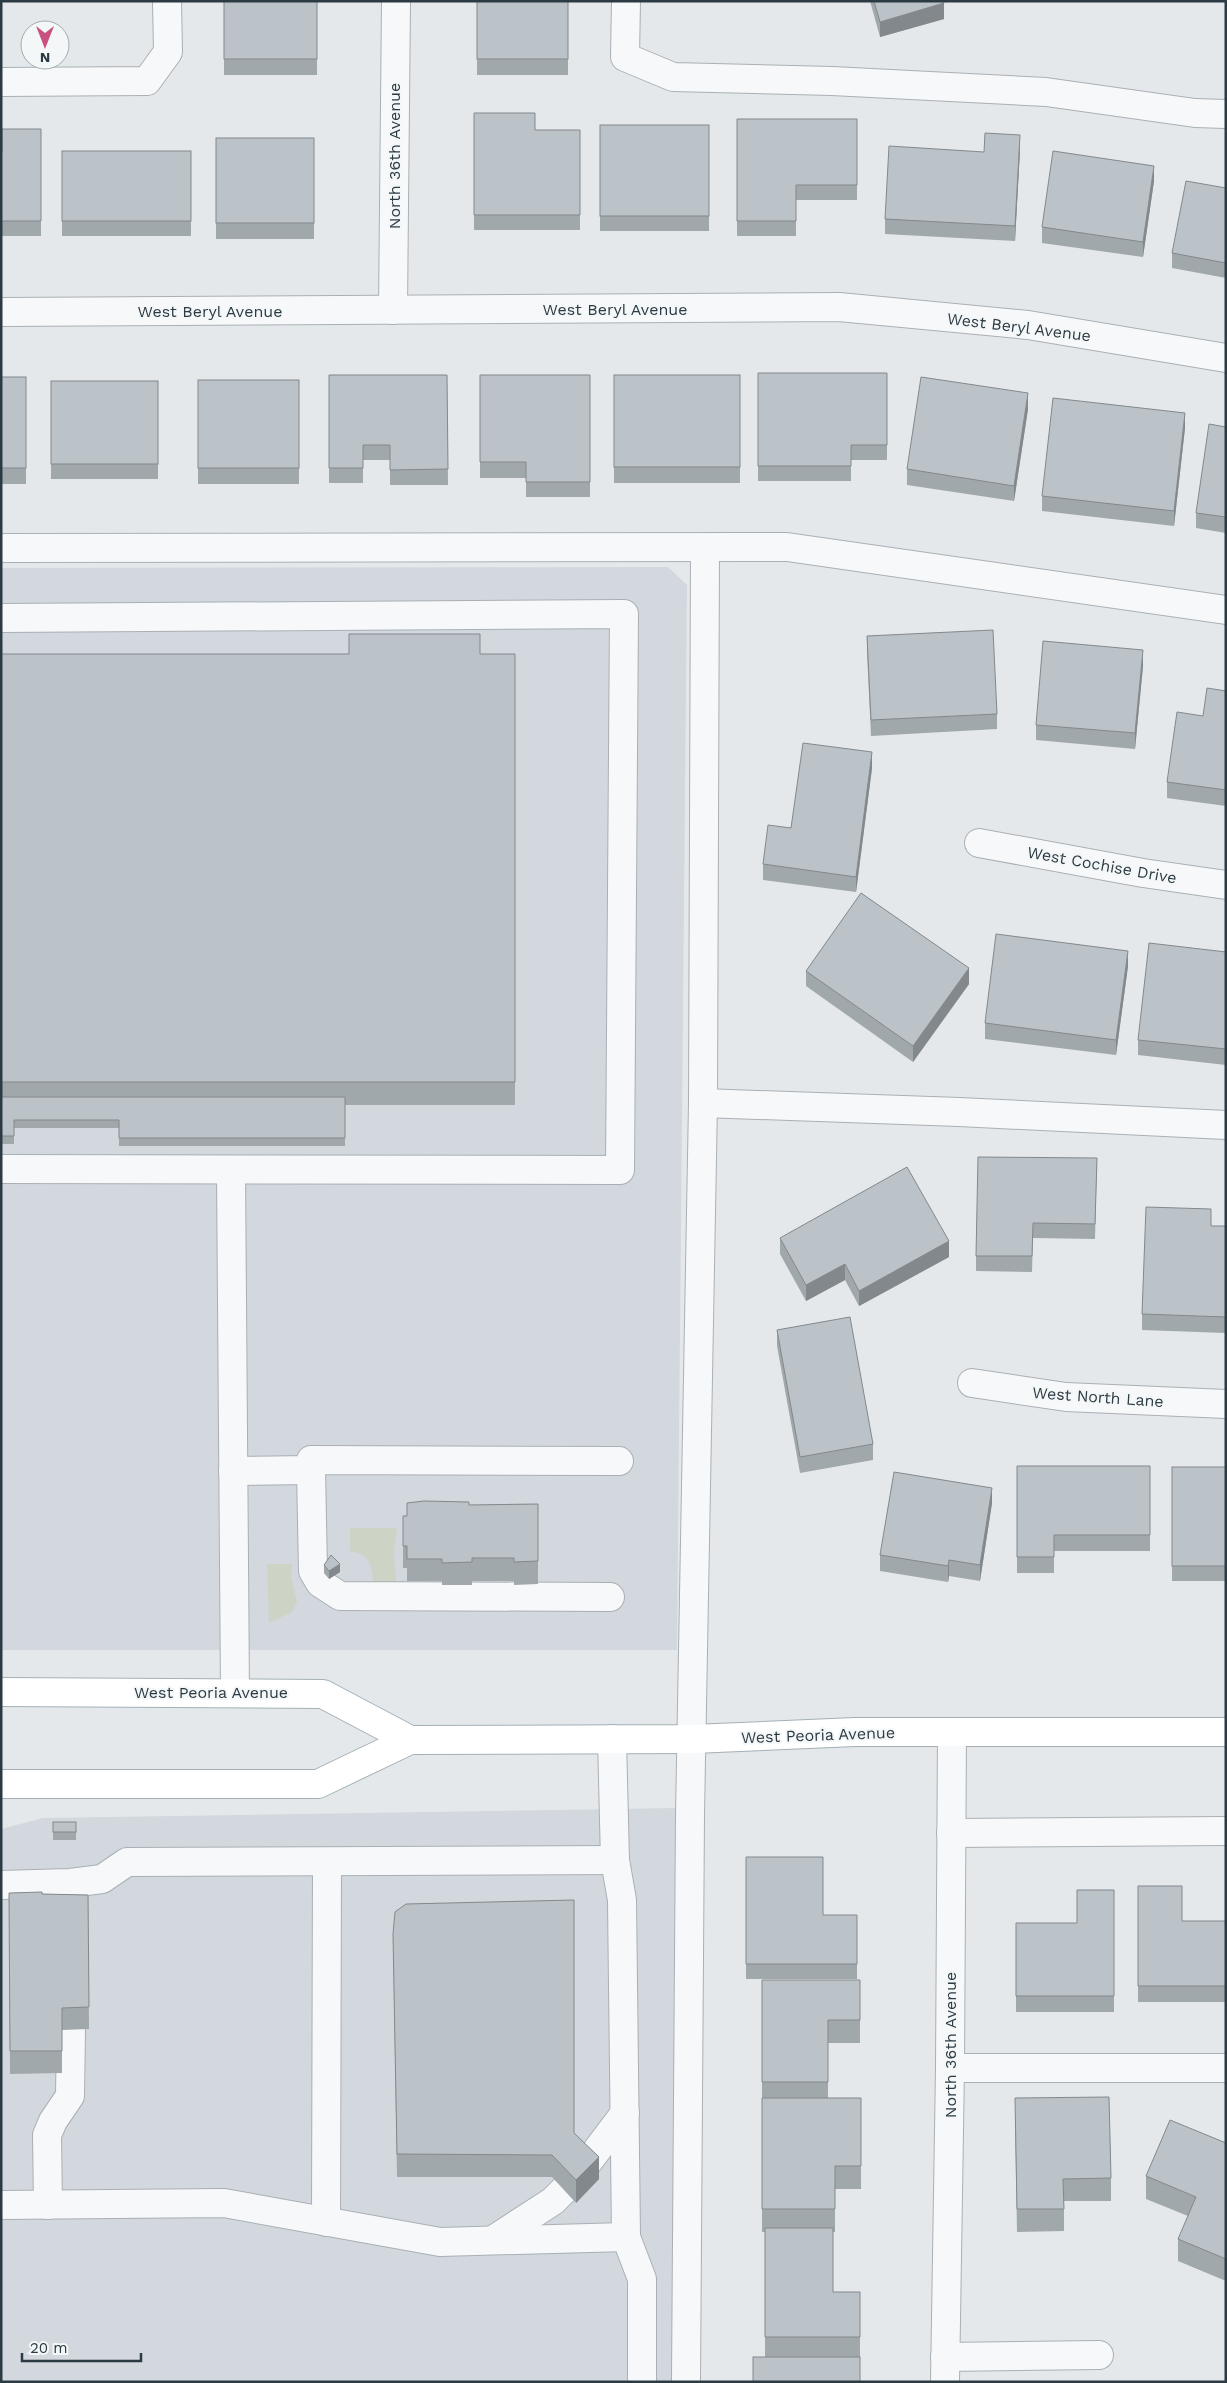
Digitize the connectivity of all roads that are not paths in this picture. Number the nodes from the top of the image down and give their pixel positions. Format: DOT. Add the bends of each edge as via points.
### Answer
graph roads {
  1 [pos="167,1"];
  2 [pos="396,1"];
  3 [pos="626,1"];
  4 [pos="1,82"];
  5 [pos="1226,114"];
  6 [pos="393,310"];
  7 [pos="1,312"];
  8 [pos="1226,358"];
  9 [pos="1,548"];
  10 [pos="705,548"];
  11 [pos="1226,610"];
  12 [pos="1,618"];
  13 [pos="979,843"];
  14 [pos="1226,884"];
  15 [pos="703,1103"];
  16 [pos="1226,1125"];
  17 [pos="1,1169"];
  18 [pos="231,1171"];
  19 [pos="972,1383"];
  20 [pos="1226,1404"];
  21 [pos="618,1461"];
  22 [pos="312,1470"];
  23 [pos="233,1472"];
  24 [pos="610,1597"];
  25 [pos="1,1692"];
  26 [pos="235,1692"];
  27 [pos="1226,1732"];
  28 [pos="952,1733"];
  29 [pos="693,1738"];
  30 [pos="612,1739"];
  31 [pos="410,1740"];
  32 [pos="1,1784"];
  33 [pos="1226,1831"];
  34 [pos="951,1833"];
  35 [pos="615,1860"];
  36 [pos="327,1863"];
  37 [pos="1,1885"];
  38 [pos="71,2030"];
  39 [pos="950,2068"];
  40 [pos="1226,2068"];
  41 [pos="625,2113"];
  42 [pos="585,2166"];
  43 [pos="564,2190"];
  44 [pos="48,2204"];
  45 [pos="1,2205"];
  46 [pos="326,2222"];
  47 [pos="626,2237"];
  48 [pos="494,2240"];
  49 [pos="1099,2355"];
  50 [pos="945,2370"];
  51 [pos="642,2382"];
  52 [pos="686,2382"];
  1 -- 4 [label="street" via="168,52 147,81"];
  2 -- 6 [label="street, North 36th Avenue"];
  3 -- 5 [label="street" via="625,57 673,77 1046,92 1195,113"];
  6 -- 7 [label="street, West Beryl Avenue"];
  6 -- 8 [label="street, West Beryl Avenue" via="839,308 1028,325"];
  9 -- 10 [label="street"];
  10 -- 11 [label="street" via="787,547"];
  10 -- 15 [label="street"];
  12 -- 18 [label="street" via="624,614 620,1170"];
  13 -- 14 [label="street, West Cochise Drive" via="1143,873"];
  15 -- 16 [label="street"];
  15 -- 29 [label="street"];
  17 -- 18 [label="street"];
  18 -- 23 [label="street"];
  19 -- 20 [label="street, West North Lane" via="1066,1398"];
  21 -- 22 [label="street" via="312,1460"];
  22 -- 23 [label="street"];
  22 -- 24 [label="street" via="313,1571 320,1582 340,1596"];
  23 -- 26 [label="street"];
  25 -- 26 [label="main road, West Peoria Avenue"];
  26 -- 31 [label="main road, West Peoria Avenue" via="322,1694"];
  27 -- 28 [label="main road, West Peoria Avenue"];
  28 -- 29 [label="main road, West Peoria Avenue" via="855,1732"];
  28 -- 34 [label="street, North 36th Avenue"];
  29 -- 30 [label="main road, West Peoria Avenue"];
  29 -- 52 [label="street"];
  30 -- 31 [label="main road, West Peoria Avenue"];
  30 -- 35 [label="street"];
  31 -- 32 [label="main road, West Peoria Avenue" via="318,1784"];
  33 -- 34 [label="street"];
  34 -- 39 [label="street, North 36th Avenue"];
  35 -- 36 [label="street"];
  35 -- 41 [label="street" via="622,1900"];
  36 -- 37 [label="street" via="127,1862 70,1896"];
  36 -- 46 [label="street"];
  38 -- 44 [label="street" via="70,2096 52,2121 47,2135"];
  39 -- 40 [label="street"];
  39 -- 50 [label="street, North 36th Avenue"];
  41 -- 42 [label="street"];
  41 -- 47 [label="street"];
  43 -- 48 [label="street" via="553,2201"];
  44 -- 45 [label="street"];
  44 -- 46 [label="street" via="224,2203"];
  46 -- 48 [label="street" via="440,2242"];
  47 -- 48 [label="street"];
  47 -- 51 [label="street" via="642,2279"];
  49 -- 50 [label="street, North 36th Avenue"];
}
